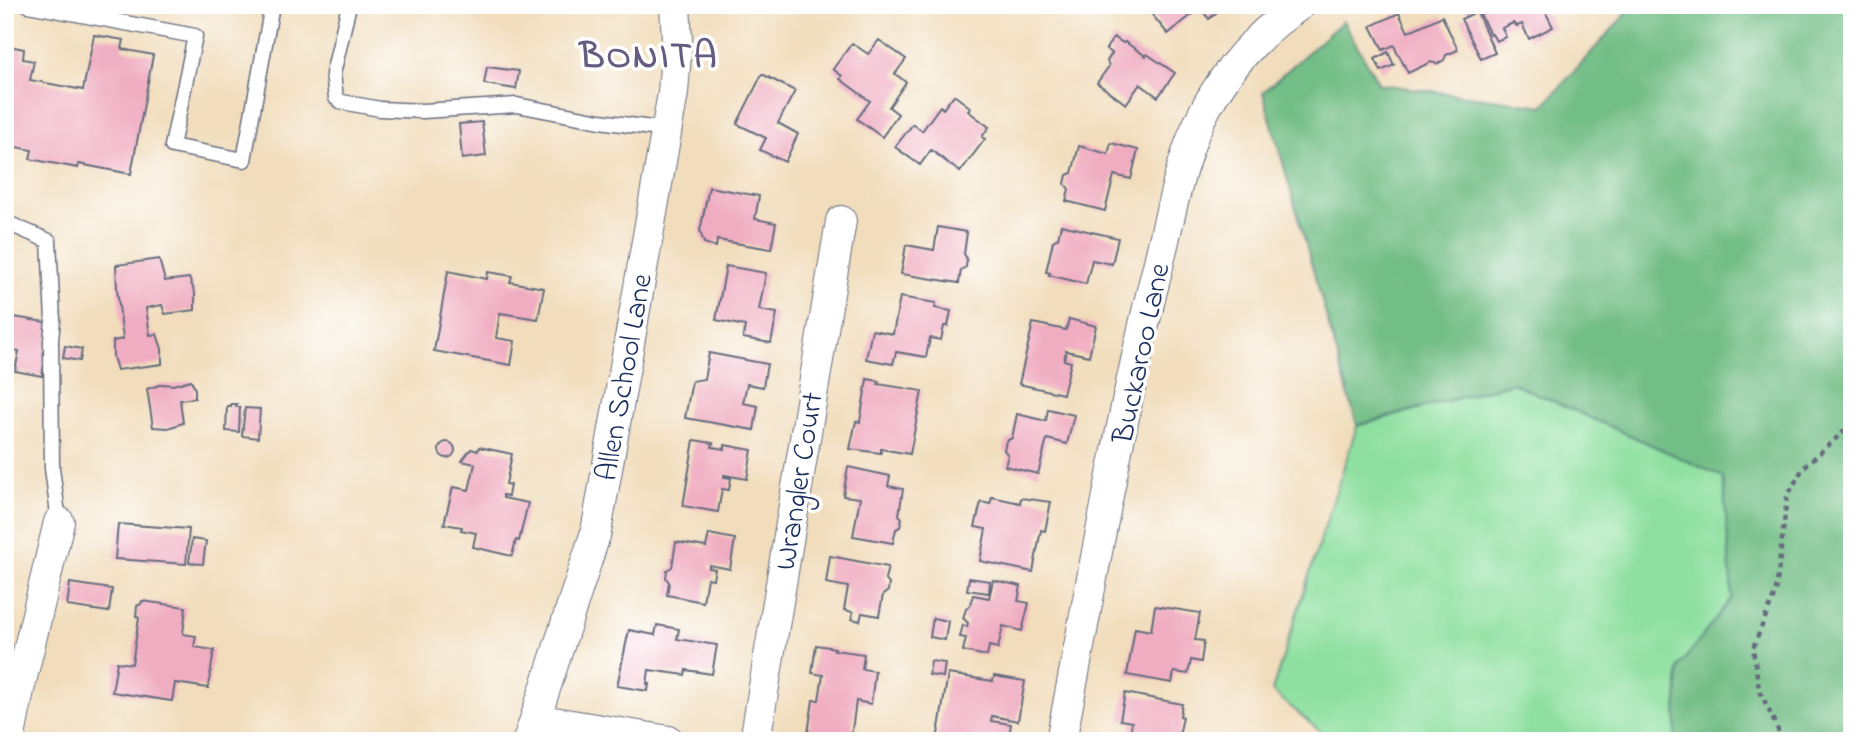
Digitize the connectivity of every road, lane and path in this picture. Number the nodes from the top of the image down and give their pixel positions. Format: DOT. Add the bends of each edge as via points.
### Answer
graph roads {
  1 [pos="28,5"];
  2 [pos="272,5"];
  3 [pos="349,5"];
  4 [pos="675,5"];
  5 [pos="1300,5"];
  6 [pos="666,130"];
  7 [pos="841,221"];
  8 [pos="5,222"];
  9 [pos="1852,424"];
  10 [pos="59,522"];
  11 [pos="532,730"];
  12 [pos="9,741"];
  13 [pos="669,741"];
  14 [pos="755,741"];
  15 [pos="1061,741"];
  16 [pos="1783,741"];
  1 -- 2 [label="lane" via="195,36 172,146 244,160"];
  3 -- 6 [label="lane" via="333,74 336,97 342,102 423,111 517,105"];
  4 -- 6 [label="street, Allen School Lane" via="677,40"];
  5 -- 15 [label="street, Buckaroo Lane" via="1265,32 1224,79 1206,107 1182,169 1137,353"];
  6 -- 11 [label="street, Allen School Lane" via="596,533"];
  7 -- 14 [label="street, Wrangler Court"];
  8 -- 10 [label="lane" via="49,241 52,468"];
  9 -- 16 [label="path" via="1803,468 1787,497 1776,591 1753,648 1759,689"];
  10 -- 12 [label="street"];
  11 -- 13 [label="street"];
}
